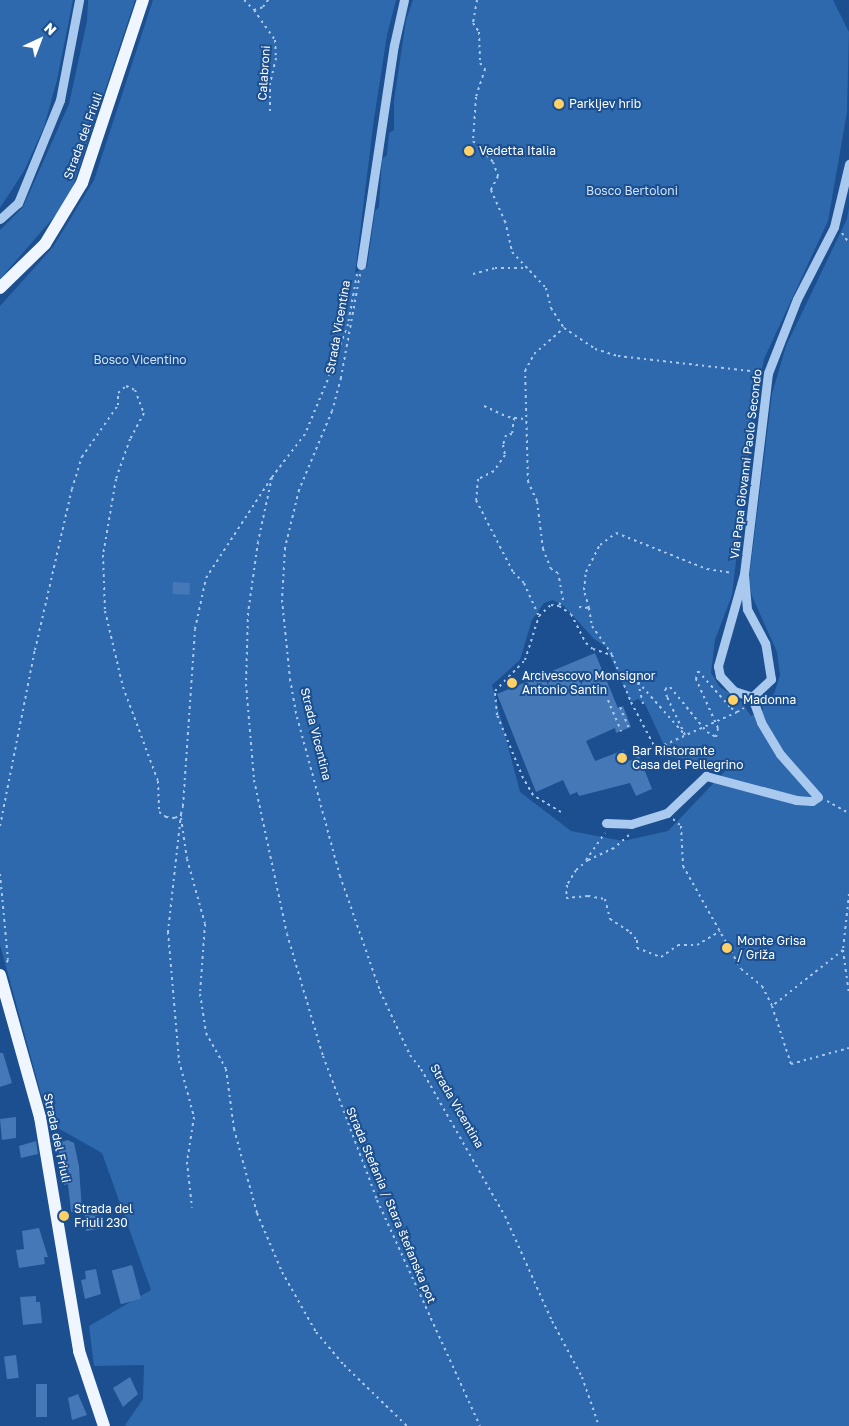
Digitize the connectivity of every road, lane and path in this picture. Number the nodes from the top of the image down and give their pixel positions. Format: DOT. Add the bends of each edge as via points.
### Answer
graph roads {
  1 [pos="79,0"];
  2 [pos="143,0"];
  3 [pos="244,0"];
  4 [pos="268,0"];
  5 [pos="404,0"];
  6 [pos="477,0"];
  7 [pos="254,10"];
  8 [pos="270,114"];
  9 [pos="849,164"];
  10 [pos="0,219"];
  11 [pos="361,266"];
  12 [pos="526,268"];
  13 [pos="473,274"];
  14 [pos="0,288"];
  15 [pos="564,328"];
  16 [pos="768,373"];
  17 [pos="484,406"];
  18 [pos="514,418"];
  19 [pos="524,419"];
  20 [pos="272,476"];
  21 [pos="744,574"];
  22 [pos="559,606"];
  23 [pos="579,606"];
  24 [pos="589,608"];
  25 [pos="539,616"];
  26 [pos="612,655"];
  27 [pos="752,697"];
  28 [pos="608,700"];
  29 [pos="643,704"];
  30 [pos="620,707"];
  31 [pos="737,712"];
  32 [pos="715,722"];
  33 [pos="705,727"];
  34 [pos="629,728"];
  35 [pos="621,731"];
  36 [pos="685,735"];
  37 [pos="664,745"];
  38 [pos="662,759"];
  39 [pos="818,797"];
  40 [pos="561,812"];
  41 [pos="667,813"];
  42 [pos="849,813"];
  43 [pos="181,814"];
  44 [pos="181,818"];
  45 [pos="638,822"];
  46 [pos="609,823"];
  47 [pos="0,826"];
  48 [pos="585,862"];
  49 [pos="0,874"];
  50 [pos="849,894"];
  51 [pos="720,931"];
  52 [pos="843,950"];
  53 [pos="2,971"];
  54 [pos="849,994"];
  55 [pos="772,1006"];
  56 [pos="849,1048"];
  57 [pos="192,1208"];
  58 [pos="104,1426"];
  59 [pos="407,1426"];
  60 [pos="480,1426"];
  61 [pos="599,1426"];
  1 -- 10 [label="street" via="60,100 18,203"];
  2 -- 14 [label="main road, Strada del Friuli" via="82,183 44,244"];
  3 -- 7 [label="path, Calabroni"];
  4 -- 7 [label="path" via="264,7"];
  5 -- 11 [label="street, Strada Vicentina" via="394,45"];
  6 -- 12 [label="path" via="473,22 479,32 480,63 485,69 476,97 472,141 493,162 498,176 491,190 505,221 512,252"];
  7 -- 8 [label="path, Calabroni" via="276,40 270,83"];
  9 -- 16 [label="street, Via Papa Giovanni Paolo Secondo" via="834,227 798,299"];
  11 -- 20 [label="path, Strada Stefania / Stara štefanska pot" via="353,284 348,324 319,404 304,434"];
  11 -- 61 [label="path, Strada Vicentina" via="352,334 332,411 299,490 286,541 282,600 290,679 335,860 374,975 410,1056 421,1069 505,1216 552,1321 582,1377"];
  12 -- 13 [label="path" via="495,268"];
  12 -- 15 [label="path" via="546,288 551,308"];
  15 -- 16 [label="path" via="595,349 618,356"];
  15 -- 19 [label="path" via="534,354 525,371"];
  16 -- 21 [label="street, Via Papa Giovanni Paolo Secondo"];
  17 -- 18 [label="path"];
  18 -- 19 [label="path"];
  18 -- 25 [label="path" via="512,434 506,435 503,445 505,455 494,471 478,479 476,500 513,572 524,583"];
  19 -- 22 [label="path" via="528,482 537,501 544,549 551,569 558,573 563,600"];
  20 -- 43 [label="path" via="206,578 195,629"];
  20 -- 60 [label="path, Strada Stefania / Stara štefanska pot" via="248,613 246,684 254,780 259,791 258,807 287,934 347,1124 412,1279"];
  21 -- 24 [label="path" via="707,569 616,533 600,545 586,572 584,590"];
  21 -- 27 [label="street, Via Papa Giovanni Paolo Secondo" via="747,609 765,643 772,668 768,686"];
  21 -- 27 [label="street, Via Papa Giovanni Paolo Secondo" via="718,666 720,676 734,691"];
  22 -- 25 [label="path" via="550,605"];
  22 -- 26 [label="path" via="571,614 586,643 593,649"];
  23 -- 24 [label="path"];
  24 -- 26 [label="path" via="592,626"];
  25 -- 40 [label="path" via="525,660 495,691 497,715 534,795"];
  26 -- 38 [label="path" via="631,702"];
  27 -- 31 [label="path" via="751,704"];
  27 -- 39 [label="street" via="761,722 780,754"];
  28 -- 35 [label="path"];
  29 -- 36 [label="path" via="638,682"];
  30 -- 34 [label="path"];
  31 -- 32 [label="path"];
  31 -- 32 [label="path" via="716,694 701,673 695,672"];
  32 -- 33 [label="path"];
  32 -- 33 [label="path" via="716,737"];
  33 -- 36 [label="path"];
  33 -- 36 [label="path" via="676,692 667,687 667,696"];
  36 -- 37 [label="path"];
  39 -- 41 [label="street" via="812,801 796,800 706,776"];
  39 -- 42 [label="path"];
  41 -- 45 [label="street"];
  41 -- 51 [label="path" via="681,826 683,866"];
  43 -- 44 [label="path"];
  43 -- 47 [label="path" via="175,818 159,812 158,781 123,687 105,611 103,555 116,479 130,439 144,413 135,390 126,386 118,393 118,405 82,457 72,489 35,650"];
  44 -- 57 [label="path" via="168,932 179,1061 194,1117 187,1162"];
  44 -- 59 [label="path" via="187,858 206,924 200,994 206,1033 226,1068 234,1129 257,1213 282,1272 316,1332 344,1366"];
  45 -- 46 [label="street"];
  45 -- 48 [label="path" via="628,838"];
  46 -- 48 [label="path"];
  48 -- 51 [label="path" via="567,885 566,898 588,896 605,899 610,919 630,932 637,940 636,948 661,957 678,945 697,945"];
  49 -- 53 [label="path" via="8,960"];
  50 -- 52 [label="path"];
  51 -- 55 [label="path" via="741,969 762,986"];
  52 -- 54 [label="path"];
  52 -- 55 [label="path"];
  53 -- 58 [label="main road, Strada del Friuli" via="40,1117 79,1351"];
  55 -- 56 [label="path" via="784,1052 791,1064"];
}
